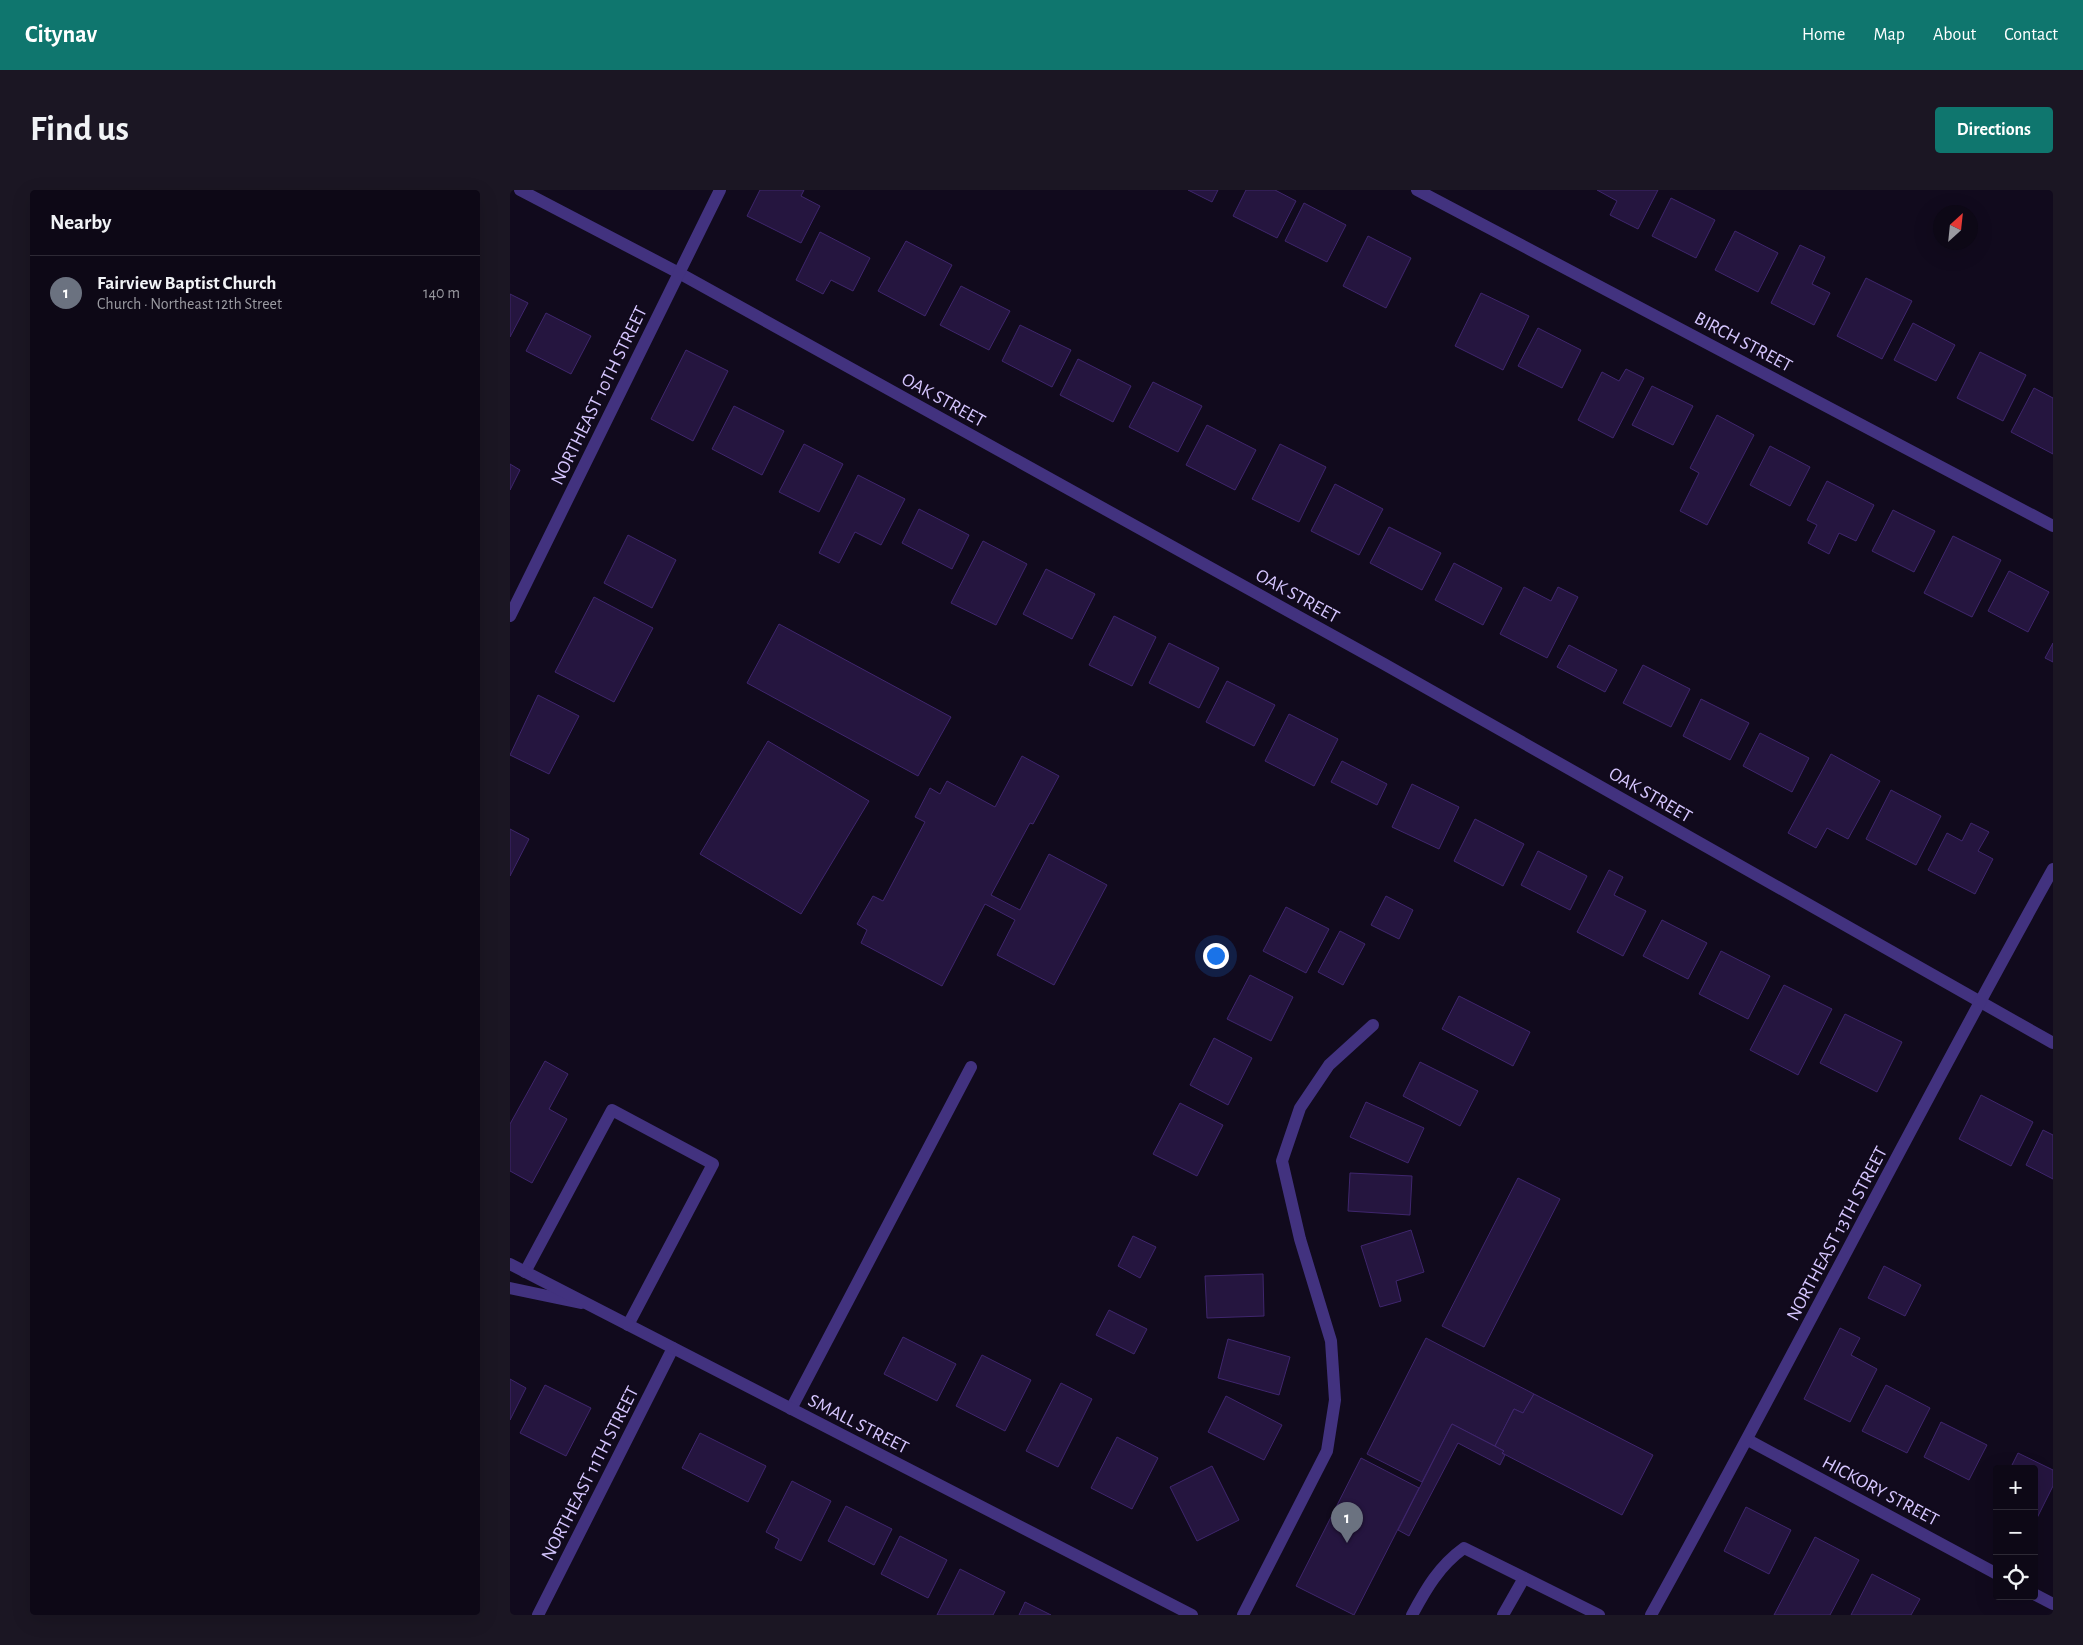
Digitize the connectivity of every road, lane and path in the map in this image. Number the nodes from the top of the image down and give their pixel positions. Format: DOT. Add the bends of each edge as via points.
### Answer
graph roads {
  1 [pos="520,190"];
  2 [pos="720,190"];
  3 [pos="1418,190"];
  4 [pos="679,273"];
  5 [pos="2053,526"];
  6 [pos="510,616"];
  7 [pos="2053,869"];
  8 [pos="1979,1002"];
  9 [pos="1373,1025"];
  10 [pos="2053,1043"];
  11 [pos="971,1067"];
  12 [pos="510,1264"];
  13 [pos="524,1272"];
  14 [pos="510,1288"];
  15 [pos="589,1305"];
  16 [pos="628,1325"];
  17 [pos="673,1348"];
  18 [pos="791,1409"];
  19 [pos="1748,1440"];
  20 [pos="1993,1572"];
  21 [pos="1524,1578"];
  22 [pos="2038,1596"];
  23 [pos="2053,1604"];
  24 [pos="1591,1613"];
  25 [pos="538,1615"];
  26 [pos="1192,1615"];
  27 [pos="1243,1615"];
  28 [pos="1412,1615"];
  29 [pos="1504,1615"];
  30 [pos="1651,1615"];
  1 -- 4 [label="street, OAK STREET"];
  2 -- 4 [label="street, NORTHEAST 10TH STREET"];
  3 -- 5 [label="street, BIRCH STREET"];
  4 -- 6 [label="street, NORTHEAST 10TH STREET"];
  4 -- 8 [label="street, OAK STREET" via="1384,664"];
  7 -- 8 [label="street, NORTHEAST 13TH STREET"];
  8 -- 10 [label="street, OAK STREET"];
  8 -- 19 [label="street, NORTHEAST 13TH STREET"];
  9 -- 27 [label="street" via="1329,1065 1300,1108 1282,1161 1300,1239 1330,1341 1335,1400 1327,1451"];
  11 -- 18 [label="street"];
  12 -- 13 [label="street, SMALL STREET"];
  13 -- 15 [label="street, SMALL STREET"];
  13 -- 16 [label="street" via="612,1110 713,1164"];
  14 -- 15 [label="street"];
  15 -- 16 [label="street, SMALL STREET"];
  16 -- 17 [label="street, SMALL STREET"];
  17 -- 18 [label="street, SMALL STREET"];
  17 -- 25 [label="street, NORTHEAST 11TH STREET"];
  18 -- 26 [label="street, SMALL STREET"];
  19 -- 20 [label="street, HICKORY STREET"];
  19 -- 30 [label="street, NORTHEAST 13TH STREET"];
  21 -- 24 [label="street"];
  21 -- 28 [label="street" via="1464,1548 1432,1578"];
  21 -- 29 [label="street"];
  22 -- 23 [label="street"];
}
